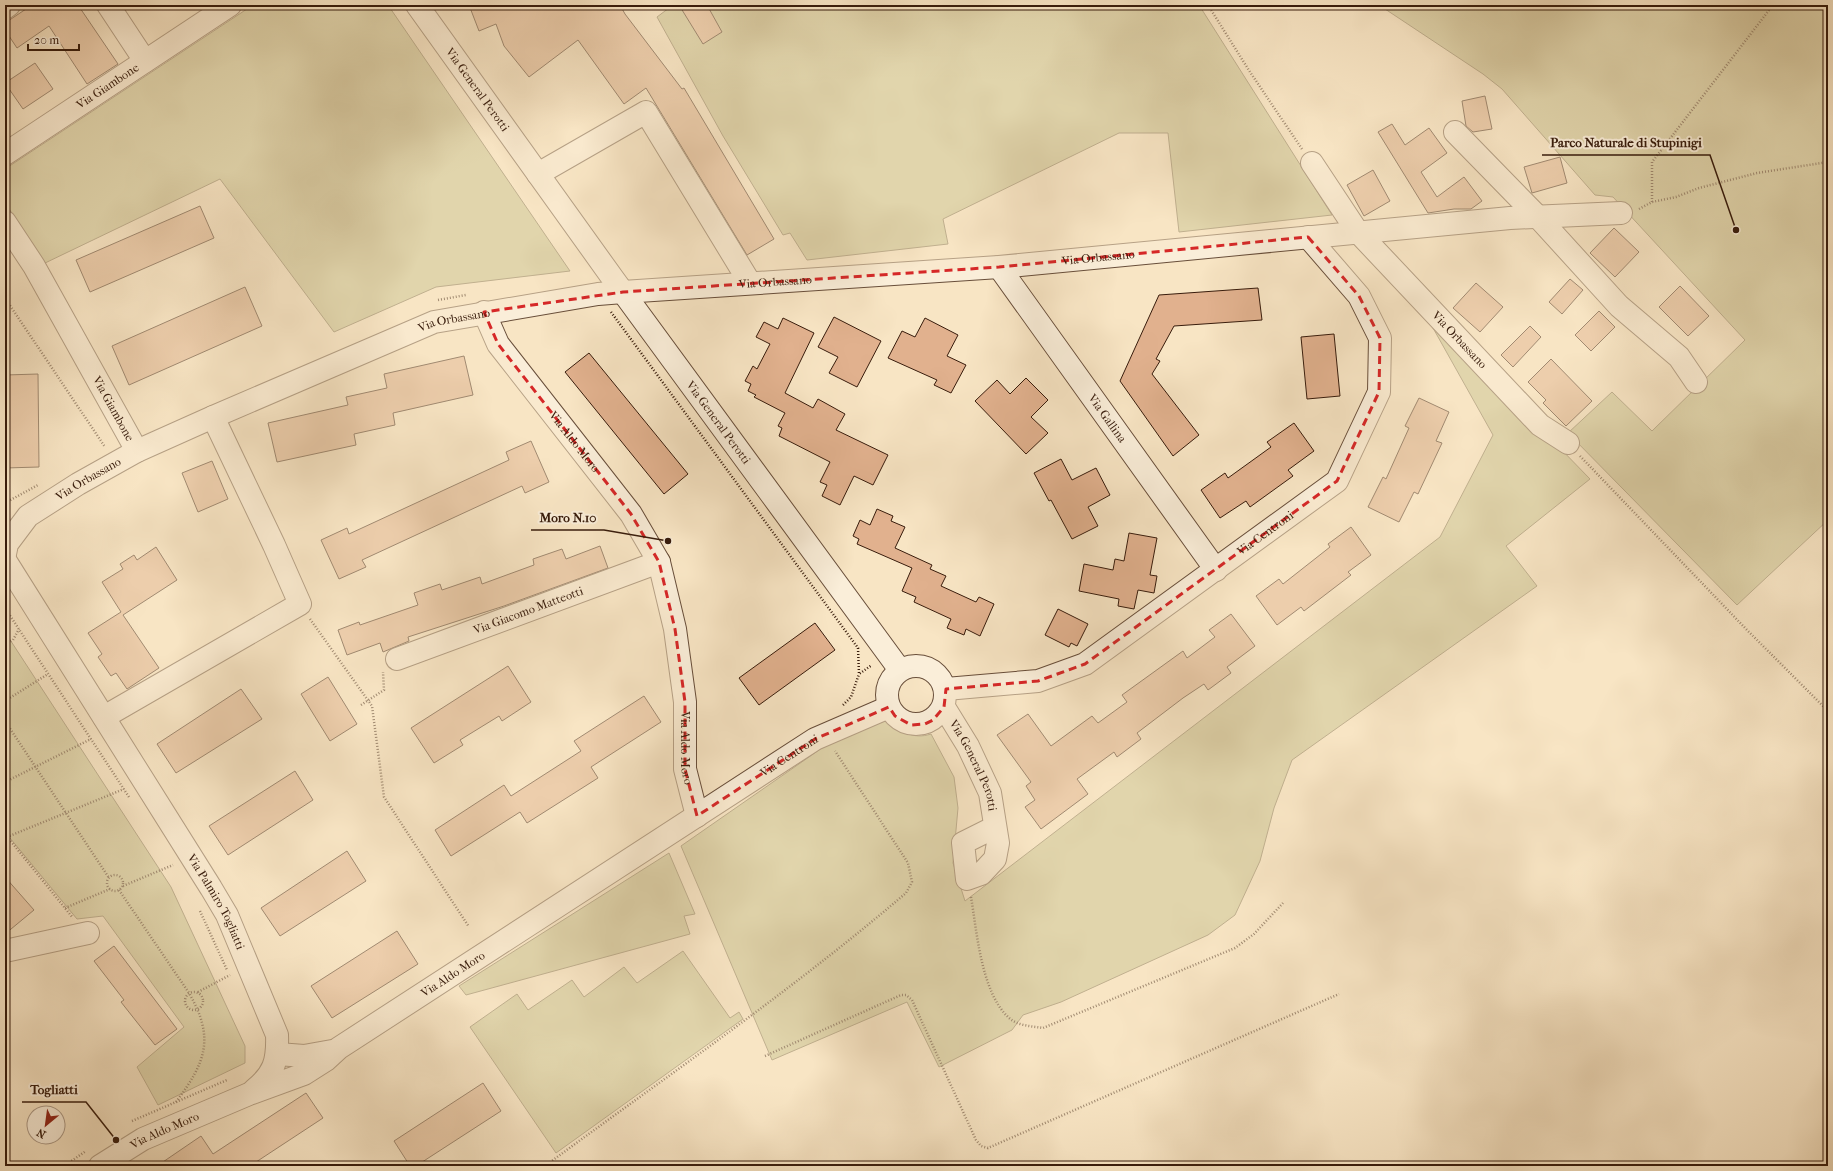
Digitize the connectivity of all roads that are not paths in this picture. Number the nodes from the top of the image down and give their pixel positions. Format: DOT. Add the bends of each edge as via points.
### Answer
graph roads {
  1 [pos="9,5"];
  2 [pos="108,5"];
  3 [pos="230,5"];
  4 [pos="417,5"];
  5 [pos="5,8"];
  6 [pos="145,61"];
  7 [pos="1455,132"];
  8 [pos="5,154"];
  9 [pos="1312,163"];
  10 [pos="538,174"];
  11 [pos="1621,213"];
  12 [pos="1537,216"];
  13 [pos="5,222"];
  14 [pos="1357,231"];
  15 [pos="1308,236"];
  16 [pos="999,267"];
  17 [pos="750,283"];
  18 [pos="623,292"];
  19 [pos="484,312"];
  20 [pos="1696,382"];
  21 [pos="213,417"];
  22 [pos="1568,443"];
  23 [pos="137,451"];
  24 [pos="5,554"];
  25 [pos="5,560"];
  26 [pos="660,562"];
  27 [pos="1216,570"];
  28 [pos="397,659"];
  29 [pos="894,662"];
  30 [pos="945,698"];
  31 [pos="889,707"];
  32 [pos="104,717"];
  33 [pos="697,816"];
  34 [pos="995,827"];
  35 [pos="83,934"];
  36 [pos="5,951"];
  37 [pos="339,1048"];
  38 [pos="278,1054"];
  39 [pos="249,1094"];
  40 [pos="95,1157"];
  1 -- 5 [label="street"];
  2 -- 6 [label="street"];
  3 -- 6 [label="street, Via Giambone"];
  4 -- 10 [label="street, Via General Perotti"];
  6 -- 8 [label="street, Via Giambone"];
  7 -- 12 [label="street"];
  9 -- 14 [label="street"];
  10 -- 17 [label="street" via="646,112"];
  10 -- 18 [label="street, Via General Perotti"];
  11 -- 12 [label="street, Via Orbassano"];
  12 -- 14 [label="street, Via Orbassano"];
  12 -- 20 [label="street" via="1620,306 1679,357"];
  13 -- 23 [label="street, Via Giambone" via="34,266"];
  14 -- 15 [label="street, Via Orbassano"];
  14 -- 22 [label="street, Via Orbassano" via="1540,425"];
  15 -- 16 [label="street, Via Orbassano"];
  15 -- 27 [label="street, Via Centroni" via="1359,296 1380,338 1380,392 1337,481"];
  16 -- 17 [label="street, Via Orbassano"];
  16 -- 27 [label="street, Via Gallina"];
  17 -- 18 [label="street, Via Orbassano"];
  18 -- 19 [label="street, Via Orbassano"];
  18 -- 29 [label="street, Via General Perotti"];
  19 -- 21 [label="street, Via Orbassano" via="434,322"];
  19 -- 26 [label="street, Via Aldo Moro" via="498,344 631,514"];
  21 -- 23 [label="street, Via Orbassano"];
  21 -- 32 [label="street" via="300,604"];
  23 -- 24 [label="street, Via Orbassano" via="28,516 7,544"];
  25 -- 32 [label="street, Via Palmiro Togliatti"];
  26 -- 28 [label="street, Via Giacomo Matteotti"];
  26 -- 33 [label="street, Via Aldo Moro" via="675,629 685,702 685,769"];
  27 -- 30 [label="street, Via Centroni" via="1085,664 1038,681"];
  29 -- 30 [label="street" via="905,667 921,666 933,670 941,678"];
  29 -- 31 [label="street" via="886,696"];
  30 -- 31 [label="street" via="933,720 925,724 902,721"];
  30 -- 34 [label="street, Via General Perotti" via="990,793"];
  31 -- 33 [label="street, Via Centroni" via="824,735"];
  32 -- 38 [label="street, Via Palmiro Togliatti" via="227,916 272,1020 277,1035"];
  33 -- 37 [label="street, Via Aldo Moro"];
  34 -- 34 [label="street, Via General Perotti" via="963,843 967,879 981,874 995,859 998,843"];
  35 -- 36 [label="street"];
  37 -- 38 [label="street, Via Aldo Moro" via="304,1056"];
  37 -- 39 [label="street, Via Aldo Moro" via="304,1074"];
  38 -- 39 [label="street, Via Palmiro Togliatti" via="265,1082"];
  39 -- 40 [label="street, Via Aldo Moro"];
}
